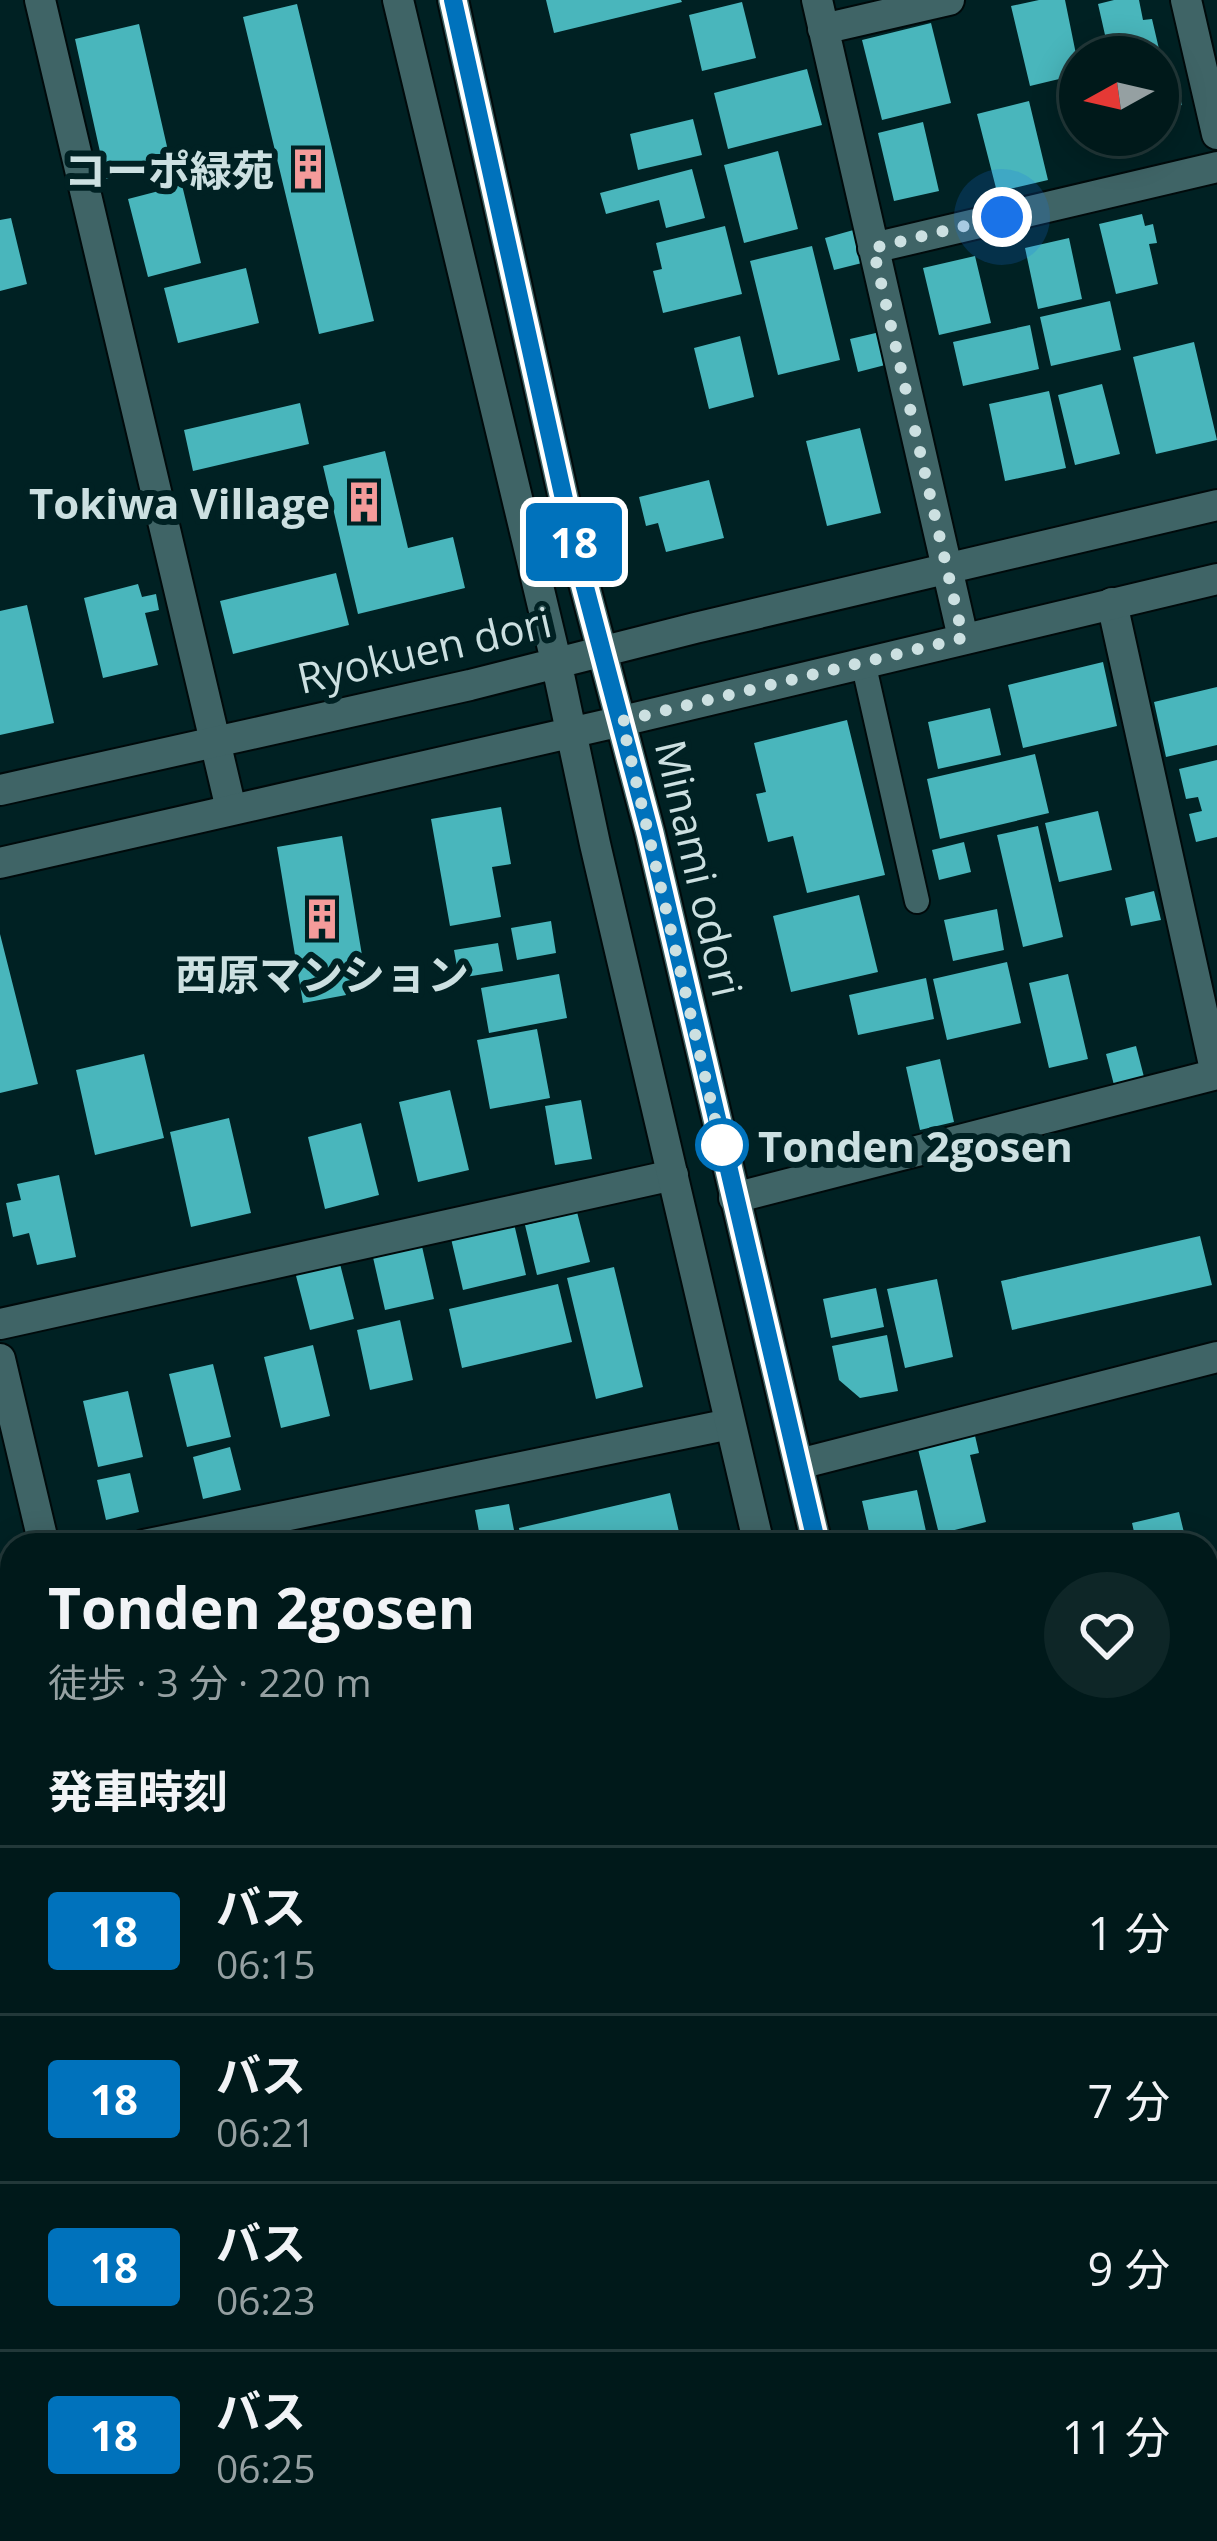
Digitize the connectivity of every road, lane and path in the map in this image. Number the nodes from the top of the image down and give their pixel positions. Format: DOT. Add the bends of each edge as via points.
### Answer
graph roads {
  1 [pos="40,0"];
  2 [pos="398,0"];
  3 [pos="453,0"];
  4 [pos="949,0"];
  5 [pos="1186,0"];
  6 [pos="820,14"];
  7 [pos="1217,134"];
  8 [pos="1217,166"];
  9 [pos="873,248"];
  10 [pos="1217,506"];
  11 [pos="947,570"];
  12 [pos="1217,579"];
  13 [pos="1112,603"];
  14 [pos="963,638"];
  15 [pos="604,651"];
  16 [pos="556,661"];
  17 [pos="862,662"];
  18 [pos="622,721"];
  19 [pos="572,732"];
  20 [pos="212,740"];
  21 [pos="0,790"];
  22 [pos="231,809"];
  23 [pos="0,863"];
  24 [pos="917,901"];
  25 [pos="1217,1074"];
  26 [pos="673,1175"];
  27 [pos="734,1198"];
  28 [pos="0,1324"];
  29 [pos="1217,1358"];
  30 [pos="0,1359"];
  31 [pos="730,1424"];
  32 [pos="799,1464"];
  33 [pos="274,1530"];
  34 [pos="41,1533"];
  35 [pos="756,1533"];
  36 [pos="814,1533"];
  1 -- 20 [label="street"];
  2 -- 16 [label="street"];
  3 -- 15 [label="street, Minami odori"];
  4 -- 6 [label="street"];
  5 -- 7 [label="street"];
  6 -- 9 [label="street"];
  8 -- 9 [label="street"];
  9 -- 11 [label="street"];
  10 -- 11 [label="street, Ryokuen dori"];
  11 -- 14 [label="street"];
  11 -- 15 [label="street, Ryokuen dori"];
  12 -- 13 [label="street"];
  13 -- 14 [label="street"];
  13 -- 25 [label="street"];
  14 -- 17 [label="street"];
  15 -- 16 [label="street, Ryokuen dori"];
  15 -- 18 [label="street, Minami odori"];
  16 -- 19 [label="street"];
  16 -- 20 [label="street, Ryokuen dori"];
  17 -- 18 [label="street"];
  17 -- 24 [label="lane"];
  18 -- 19 [label="street"];
  18 -- 27 [label="street, Minami odori"];
  19 -- 22 [label="street"];
  19 -- 26 [label="street"];
  20 -- 21 [label="street, Ryokuen dori"];
  20 -- 22 [label="street"];
  22 -- 23 [label="street"];
  25 -- 27 [label="street"];
  26 -- 28 [label="street"];
  26 -- 31 [label="street"];
  27 -- 32 [label="street, Minami odori"];
  29 -- 32 [label="street"];
  30 -- 34 [label="street"];
  31 -- 33 [label="street"];
  31 -- 35 [label="street"];
  32 -- 36 [label="street, Minami odori"];
}
